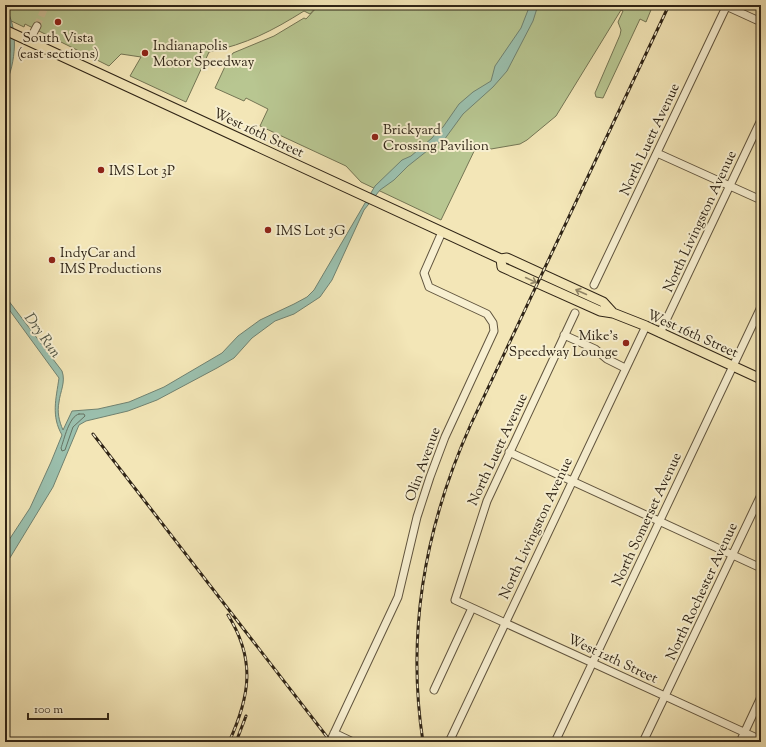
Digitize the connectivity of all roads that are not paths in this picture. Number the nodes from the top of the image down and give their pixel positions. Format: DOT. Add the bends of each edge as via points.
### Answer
graph roads {
  1 [pos="726,5"];
  2 [pos="761,22"];
  3 [pos="37,26"];
  4 [pos="5,30"];
  5 [pos="30,42"];
  6 [pos="761,120"];
  7 [pos="657,153"];
  8 [pos="730,186"];
  9 [pos="761,200"];
  10 [pos="442,232"];
  11 [pos="594,285"];
  12 [pos="761,307"];
  13 [pos="575,313"];
  14 [pos="646,326"];
  15 [pos="660,333"];
  16 [pos="564,335"];
  17 [pos="733,366"];
  18 [pos="626,368"];
  19 [pos="761,379"];
  20 [pos="509,452"];
  21 [pos="572,481"];
  22 [pos="761,495"];
  23 [pos="660,521"];
  24 [pos="732,554"];
  25 [pos="761,568"];
  26 [pos="455,600"];
  27 [pos="472,608"];
  28 [pos="505,622"];
  29 [pos="592,662"];
  30 [pos="434,690"];
  31 [pos="665,696"];
  32 [pos="761,697"];
  33 [pos="744,732"];
  34 [pos="334,733"];
  35 [pos="761,740"];
  36 [pos="330,742"];
  37 [pos="353,742"];
  38 [pos="449,742"];
  39 [pos="555,742"];
  40 [pos="643,742"];
  41 [pos="740,742"];
  1 -- 2 [label="street"];
  1 -- 7 [label="street, North Luett Avenue"];
  3 -- 5 [label="street"];
  4 -- 5 [label="main road, West 16th Street"];
  5 -- 10 [label="main road, West 16th Street"];
  6 -- 8 [label="street, North Livingston Avenue"];
  7 -- 8 [label="street"];
  7 -- 11 [label="street, North Luett Avenue"];
  8 -- 9 [label="street"];
  8 -- 15 [label="street, North Livingston Avenue"];
  10 -- 14 [label="main road, West 16th Street" via="594,297 613,312"];
  10 -- 34 [label="street, Olin Avenue" via="424,274 429,287 487,314 494,323 494,331 445,437 430,477 417,517 398,597"];
  12 -- 17 [label="street, North Somerset Avenue"];
  13 -- 16 [label="street, North Luett Avenue"];
  14 -- 15 [label="main road, West 16th Street"];
  14 -- 18 [label="street, North Livingston Avenue"];
  15 -- 17 [label="main road, West 16th Street"];
  16 -- 18 [label="street" via="595,349 607,359"];
  16 -- 20 [label="street, North Luett Avenue"];
  17 -- 19 [label="main road, West 16th Street"];
  17 -- 23 [label="street, North Somerset Avenue"];
  18 -- 21 [label="street, North Livingston Avenue"];
  20 -- 21 [label="street"];
  20 -- 26 [label="street, North Luett Avenue" via="480,518"];
  21 -- 23 [label="street"];
  21 -- 28 [label="street, North Livingston Avenue"];
  22 -- 24 [label="street, North Rochester Avenue"];
  23 -- 24 [label="street"];
  23 -- 29 [label="street, North Somerset Avenue"];
  24 -- 25 [label="street"];
  24 -- 31 [label="street, North Rochester Avenue"];
  26 -- 27 [label="street, West 12th Street"];
  27 -- 28 [label="street, West 12th Street"];
  27 -- 30 [label="street"];
  28 -- 29 [label="street, West 12th Street"];
  28 -- 38 [label="street, North Livingston Avenue"];
  29 -- 31 [label="street, West 12th Street"];
  29 -- 39 [label="street, North Somerset Avenue"];
  31 -- 33 [label="street, West 12th Street"];
  31 -- 40 [label="street, North Rochester Avenue"];
  32 -- 33 [label="street"];
  33 -- 35 [label="street, West 12th Street"];
  33 -- 41 [label="street"];
  34 -- 36 [label="street, Olin Avenue"];
  34 -- 37 [label="street"];
}
